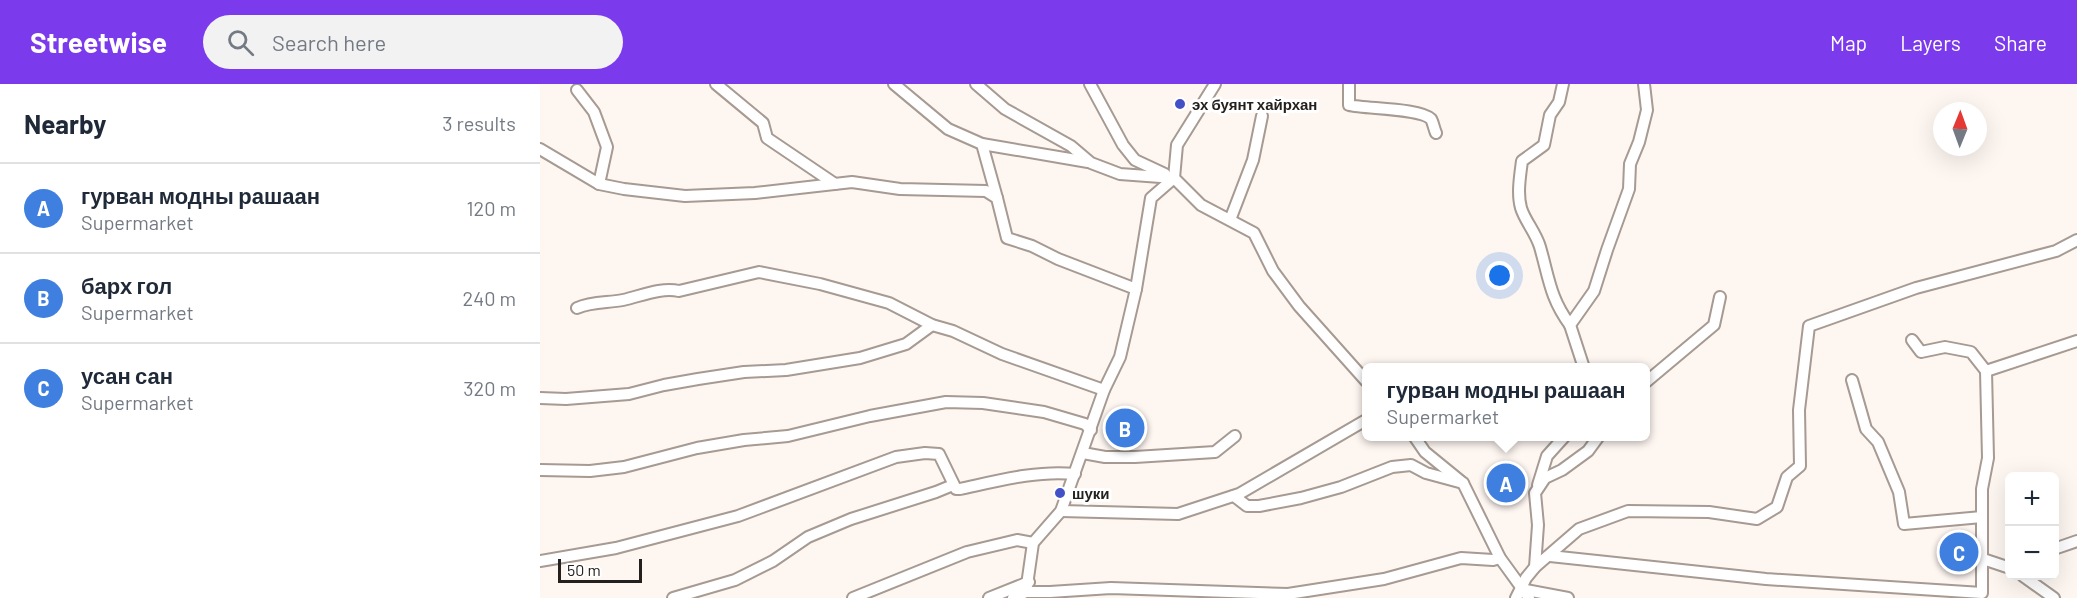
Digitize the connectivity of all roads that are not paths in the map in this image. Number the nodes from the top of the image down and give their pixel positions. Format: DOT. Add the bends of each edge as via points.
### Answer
graph roads {
  1 [pos="716,84"];
  2 [pos="894,84"];
  3 [pos="976,84"];
  4 [pos="1090,84"];
  5 [pos="1215,84"];
  6 [pos="1349,84"];
  7 [pos="1563,84"];
  8 [pos="1644,84"];
  9 [pos="577,90"];
  10 [pos="1262,116"];
  11 [pos="1436,133"];
  12 [pos="982,144"];
  13 [pos="540,149"];
  14 [pos="1091,163"];
  15 [pos="1174,178"];
  16 [pos="599,184"];
  17 [pos="835,184"];
  18 [pos="996,198"];
  19 [pos="1230,220"];
  20 [pos="2077,240"];
  21 [pos="1136,289"];
  22 [pos="1720,297"];
  23 [pos="577,308"];
  24 [pos="932,325"];
  25 [pos="1570,326"];
  26 [pos="1912,340"];
  27 [pos="2077,341"];
  28 [pos="1582,363"];
  29 [pos="1986,371"];
  30 [pos="1362,377"];
  31 [pos="1650,379"];
  32 [pos="1852,380"];
  33 [pos="1104,390"];
  34 [pos="540,398"];
  35 [pos="1362,422"];
  36 [pos="1091,430"];
  37 [pos="1235,436"];
  38 [pos="1417,441"];
  39 [pos="1560,441"];
  40 [pos="1595,441"];
  41 [pos="1083,453"];
  42 [pos="540,470"];
  43 [pos="1075,474"];
  44 [pos="1463,483"];
  45 [pos="953,485"];
  46 [pos="1535,494"];
  47 [pos="1234,496"];
  48 [pos="1062,511"];
  49 [pos="1982,517"];
  50 [pos="2077,541"];
  51 [pos="1033,543"];
  52 [pos="2059,548"];
  53 [pos="1550,556"];
  54 [pos="1500,558"];
  55 [pos="1983,559"];
  56 [pos="540,561"];
  57 [pos="2005,566"];
  58 [pos="1535,567"];
  59 [pos="2029,580"];
  60 [pos="1027,587"];
  61 [pos="1519,593"];
  62 [pos="673,598"];
  63 [pos="853,598"];
  64 [pos="989,598"];
  65 [pos="1013,598"];
  66 [pos="1529,598"];
  67 [pos="1568,598"];
  68 [pos="2054,598"];
  1 -- 17 [label="street" via="763,123 767,138"];
  2 -- 12 [label="street" via="948,129"];
  3 -- 14 [label="street" via="1005,109 1071,146"];
  4 -- 15 [label="street" via="1123,146 1135,160"];
  5 -- 15 [label="street" via="1177,145"];
  6 -- 11 [label="street" via="1349,105 1424,115 1431,120"];
  7 -- 25 [label="street" via="1559,102 1550,115 1544,145 1522,161 1519,186 1521,209 1540,247 1551,291"];
  8 -- 25 [label="street" via="1647,110 1630,164 1629,189 1594,291"];
  9 -- 16 [label="street" via="594,112 607,147"];
  10 -- 19 [label="street" via="1253,160"];
  12 -- 14 [label="street"];
  12 -- 18 [label="street"];
  13 -- 16 [label="street"];
  14 -- 15 [label="street" via="1120,174"];
  15 -- 19 [label="street" via="1201,206"];
  15 -- 21 [label="street" via="1151,198"];
  16 -- 17 [label="street" via="685,196"];
  17 -- 18 [label="street" via="986,191"];
  18 -- 21 [label="street" via="1007,237"];
  19 -- 30 [label="street" via="1254,232 1273,271 1299,306"];
  20 -- 53 [label="street" via="2056,251 1916,288 1809,326 1799,410 1800,466 1787,477 1778,507 1757,519 1709,512 1628,511 1579,529"];
  21 -- 33 [label="street" via="1120,357"];
  22 -- 31 [label="street" via="1714,325"];
  23 -- 24 [label="street" via="670,289 679,291 759,272 857,293 889,303"];
  24 -- 33 [label="street"];
  24 -- 34 [label="street" via="906,344 860,358 698,379 629,394"];
  25 -- 28 [label="street"];
  26 -- 29 [label="street" via="1921,352 1945,347 1971,352"];
  27 -- 29 [label="street"];
  29 -- 49 [label="street" via="1988,458"];
  32 -- 49 [label="street" via="1866,429 1878,442 1899,492 1904,524"];
  33 -- 36 [label="street"];
  35 -- 47 [label="street"];
  36 -- 41 [label="street"];
  36 -- 42 [label="street" via="1085,424 1044,412 946,402 788,436 697,448 624,467"];
  37 -- 41 [label="street" via="1215,452 1135,457"];
  38 -- 44 [label="street"];
  39 -- 46 [label="street" via="1547,456"];
  40 -- 46 [label="street" via="1588,451 1545,478"];
  41 -- 43 [label="street"];
  43 -- 45 [label="street" via="1029,476 960,489"];
  43 -- 48 [label="street"];
  44 -- 47 [label="street" via="1411,465 1392,467 1341,487 1258,507 1247,506"];
  44 -- 54 [label="street"];
  45 -- 56 [label="street" via="939,454 912,454 738,516 616,548"];
  45 -- 62 [label="street" via="851,519 808,537 735,580"];
  46 -- 58 [label="street"];
  47 -- 48 [label="street" via="1178,514"];
  48 -- 51 [label="street"];
  49 -- 55 [label="street"];
  50 -- 52 [label="street"];
  51 -- 60 [label="street"];
  51 -- 63 [label="street" via="1017,540 967,552"];
  53 -- 55 [label="street" via="1766,579 1972,593 1982,593"];
  53 -- 58 [label="street"];
  54 -- 60 [label="street" via="1461,558 1384,579 1288,594 1110,588 1050,592"];
  54 -- 61 [label="street"];
  55 -- 57 [label="street"];
  58 -- 61 [label="street"];
  59 -- 68 [label="street"];
  60 -- 64 [label="street"];
  60 -- 65 [label="street"];
  61 -- 66 [label="street"];
  61 -- 67 [label="street"];
}
